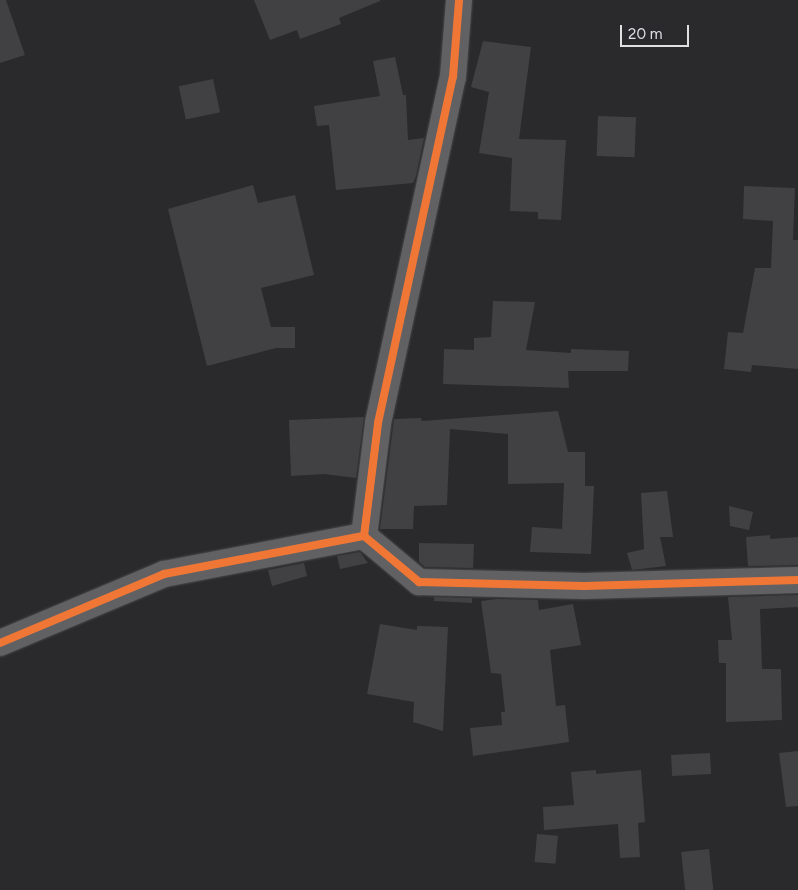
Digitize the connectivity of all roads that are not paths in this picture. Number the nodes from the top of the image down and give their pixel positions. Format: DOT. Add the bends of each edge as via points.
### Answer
graph roads {
  1 [pos="459,0"];
  2 [pos="364,536"];
  3 [pos="798,580"];
  4 [pos="0,643"];
  1 -- 2 [label="street" via="453,77 378,423"];
  2 -- 3 [label="street" via="419,582 584,586"];
  2 -- 4 [label="street" via="164,574"];
}
